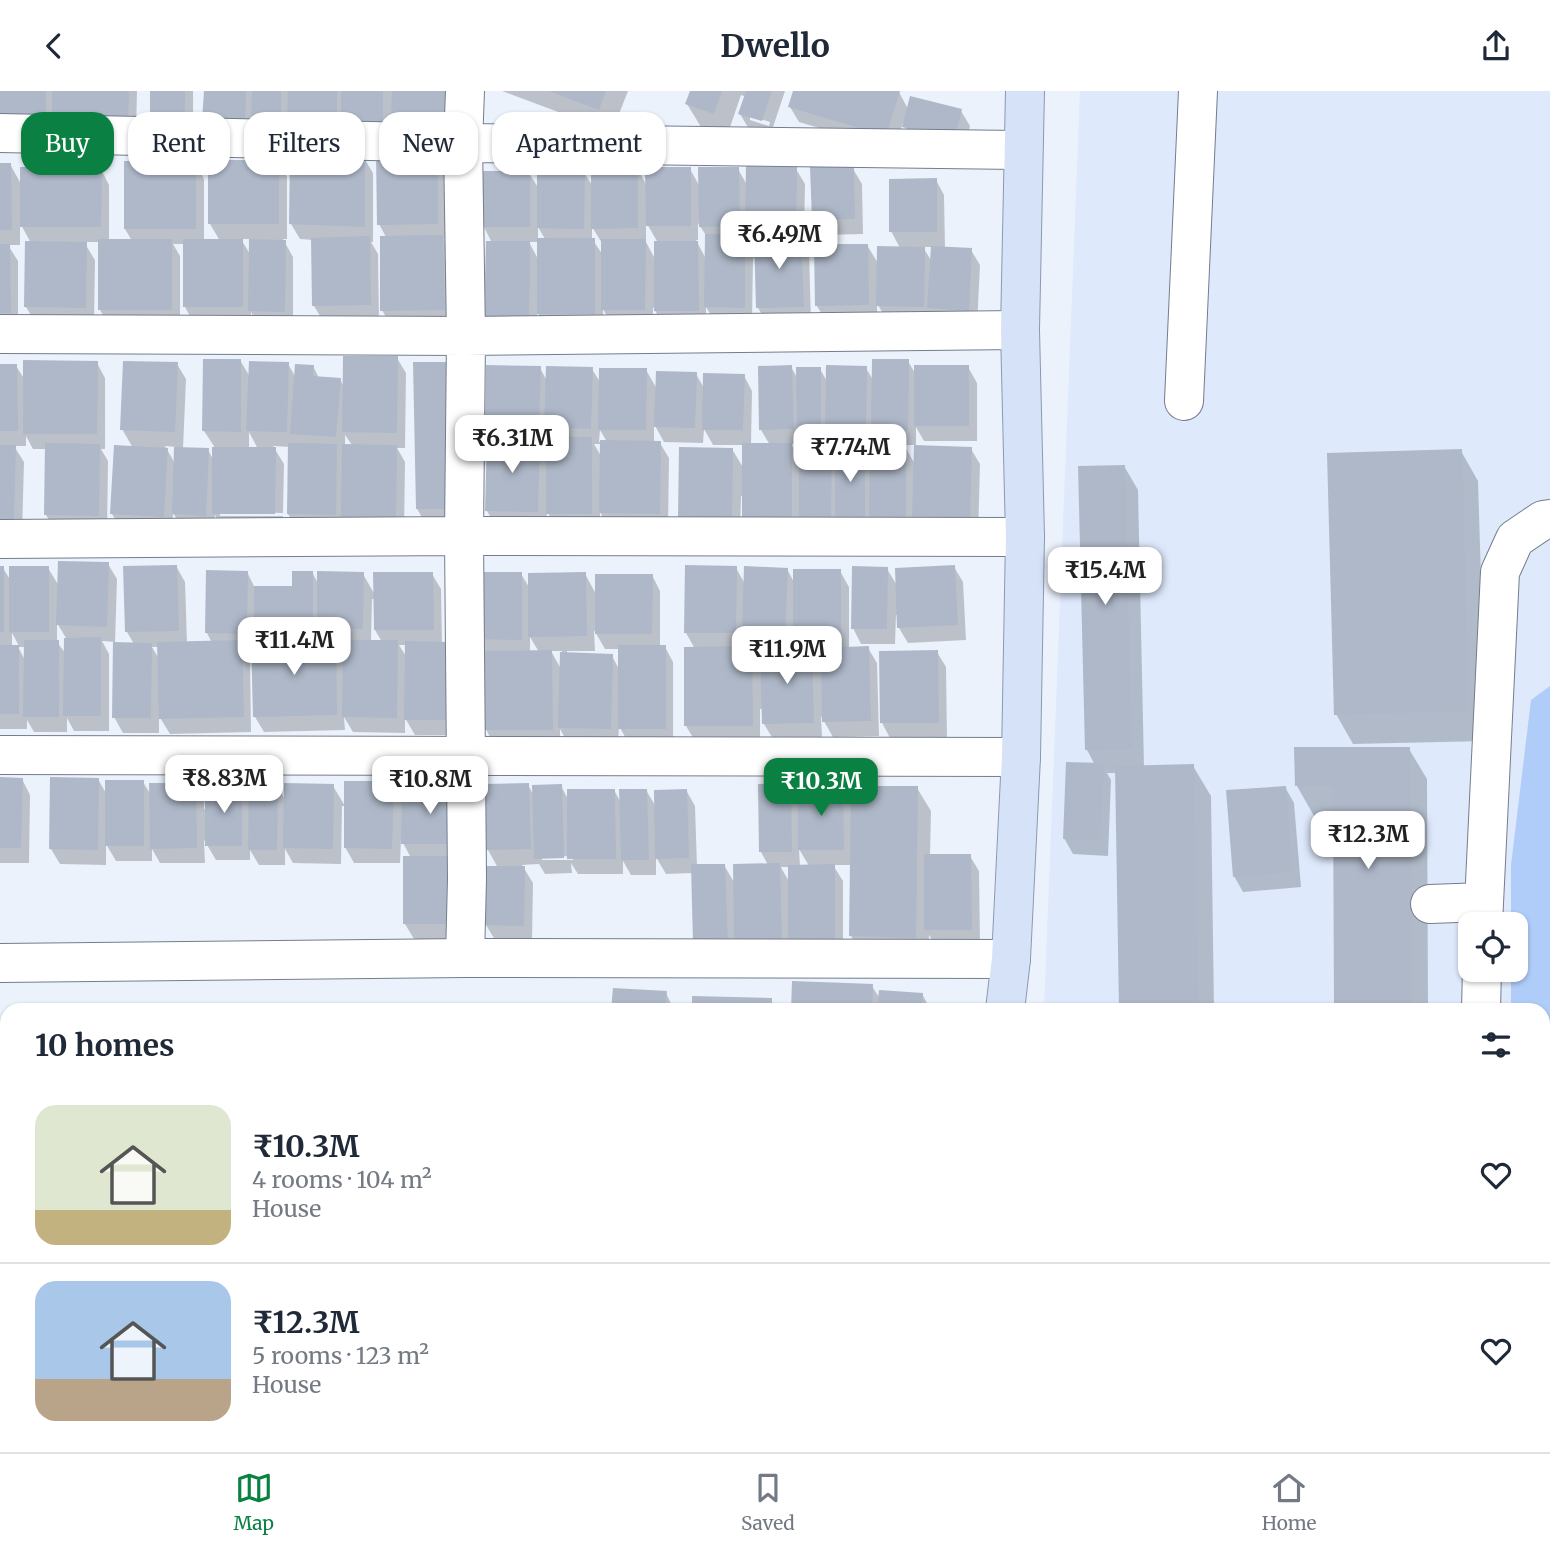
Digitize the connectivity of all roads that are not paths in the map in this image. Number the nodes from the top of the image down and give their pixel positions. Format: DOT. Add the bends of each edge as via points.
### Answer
graph roads {
  1 [pos="465,91"];
  2 [pos="1025,91"];
  3 [pos="1198,91"];
  4 [pos="464,112"];
  5 [pos="0,132"];
  6 [pos="379,141"];
  7 [pos="478,143"];
  8 [pos="1024,151"];
  9 [pos="463,175"];
  10 [pos="1020,330"];
  11 [pos="0,334"];
  12 [pos="466,336"];
  13 [pos="1184,401"];
  14 [pos="1550,519"];
  15 [pos="464,536"];
  16 [pos="1025,537"];
  17 [pos="0,539"];
  18 [pos="0,755"];
  19 [pos="1021,757"];
  20 [pos="465,758"];
  21 [pos="1430,904"];
  22 [pos="1478,912"];
  23 [pos="1484,912"];
  24 [pos="465,958"];
  25 [pos="1011,959"];
  26 [pos="0,963"];
  27 [pos="1482,982"];
  28 [pos="1006,1003"];
  29 [pos="1481,1003"];
  1 -- 4 [label="street"];
  2 -- 8 [label="main road"];
  3 -- 13 [label="street"];
  5 -- 6 [label="street"];
  7 -- 8 [label="street"];
  8 -- 10 [label="main road"];
  9 -- 12 [label="street"];
  10 -- 12 [label="street"];
  10 -- 16 [label="main road"];
  11 -- 12 [label="street"];
  12 -- 15 [label="street"];
  14 -- 23 [label="street" via="1516,539 1500,572"];
  15 -- 16 [label="street"];
  15 -- 17 [label="street"];
  15 -- 20 [label="street"];
  16 -- 19 [label="main road"];
  18 -- 20 [label="street"];
  19 -- 20 [label="street"];
  19 -- 25 [label="main road"];
  20 -- 24 [label="street"];
  21 -- 22 [label="street"];
  24 -- 25 [label="street"];
  24 -- 26 [label="street"];
  25 -- 28 [label="main road"];
  27 -- 29 [label="street"];
}
